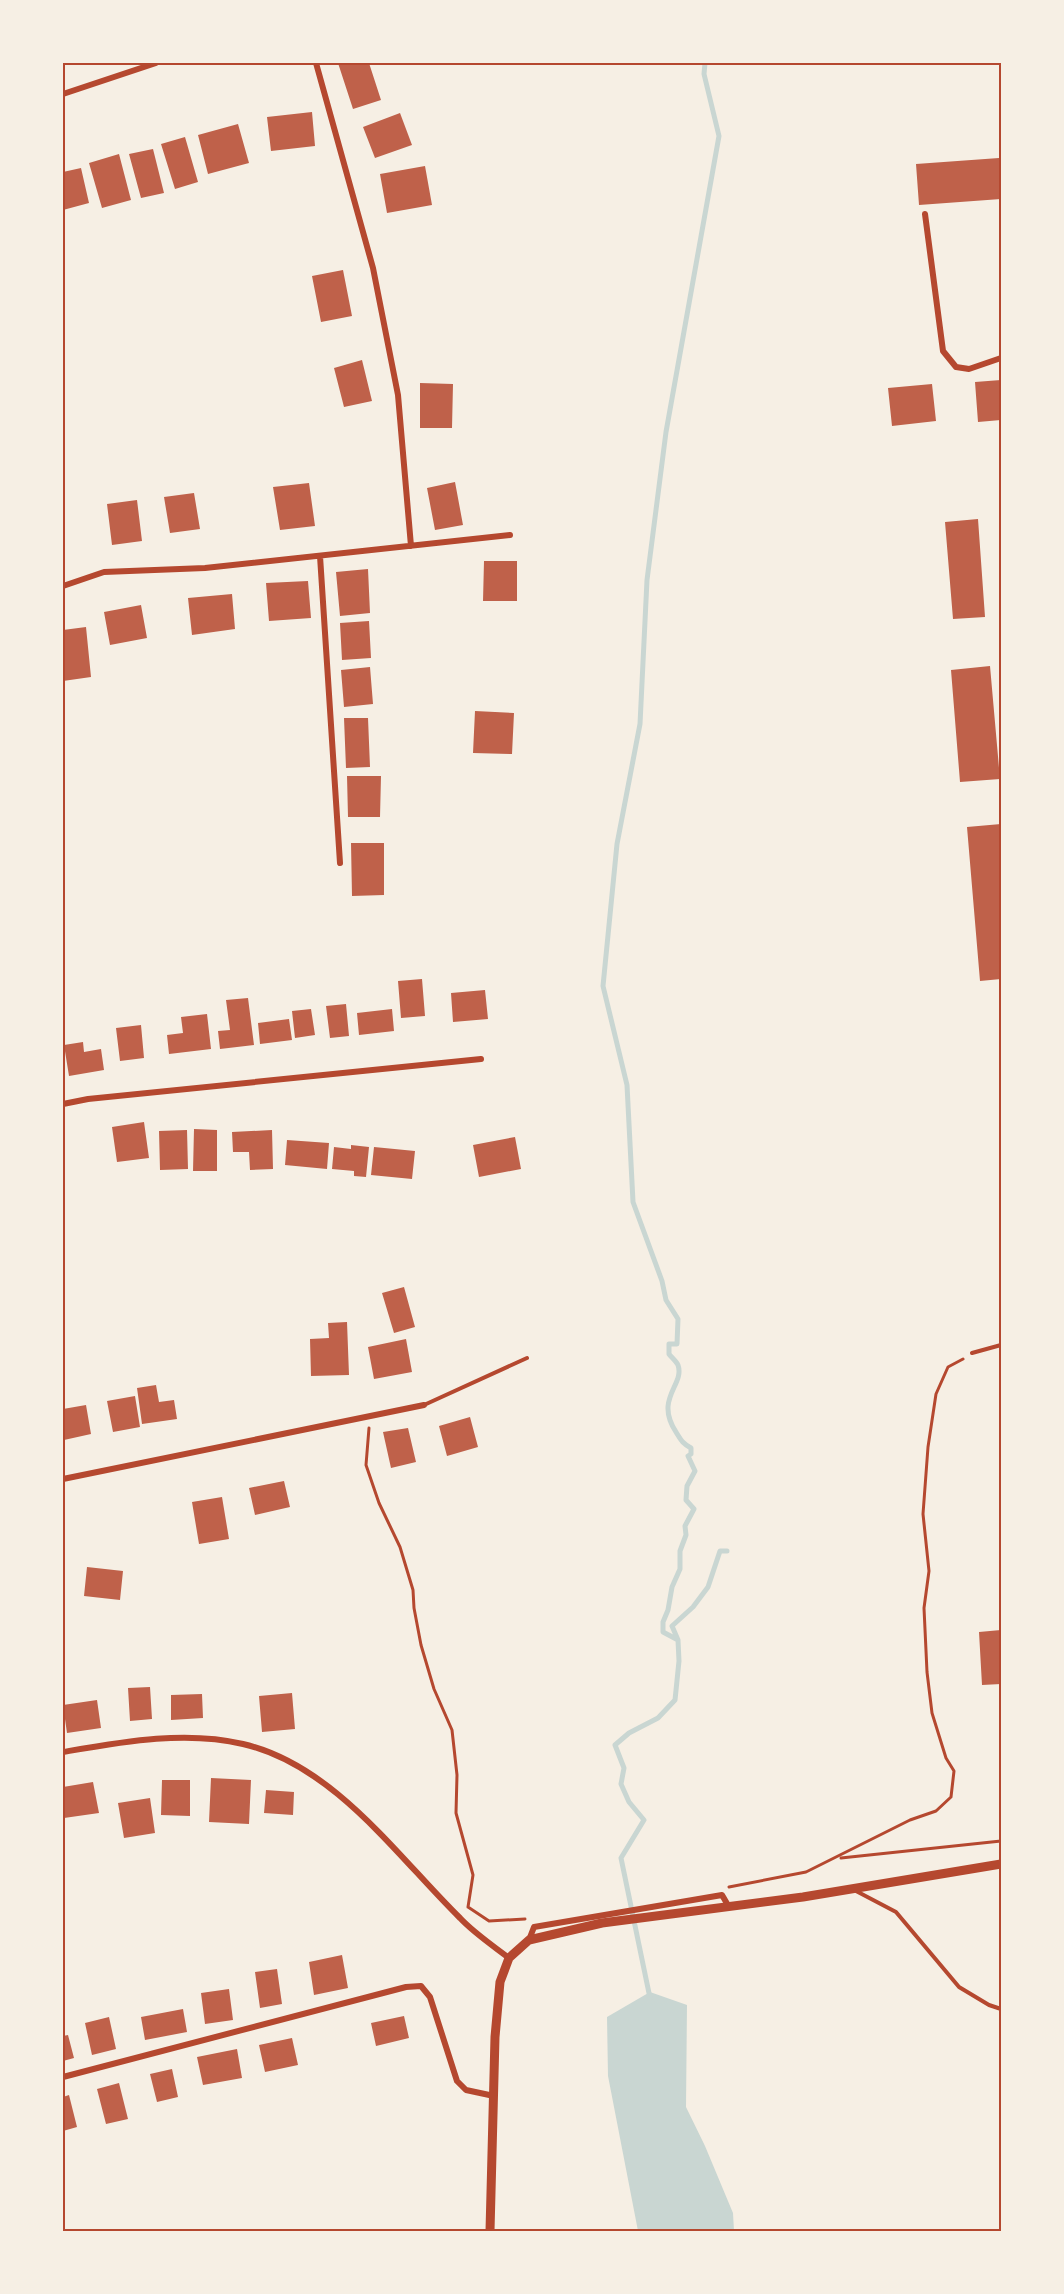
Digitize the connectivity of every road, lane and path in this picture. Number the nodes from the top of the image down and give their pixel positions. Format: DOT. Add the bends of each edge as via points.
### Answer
graph roads {
  1 [pos="156,63"];
  2 [pos="316,63"];
  3 [pos="63,94"];
  4 [pos="926,214"];
  5 [pos="1001,358"];
  6 [pos="510,535"];
  7 [pos="411,546"];
  8 [pos="320,556"];
  9 [pos="63,586"];
  10 [pos="340,863"];
  11 [pos="481,1059"];
  12 [pos="63,1104"];
  13 [pos="1001,1345"];
  14 [pos="972,1353"];
  15 [pos="527,1358"];
  16 [pos="424,1405"];
  17 [pos="370,1416"];
  18 [pos="63,1479"];
  19 [pos="63,1752"];
  20 [pos="1001,1841"];
  21 [pos="836,1858"];
  22 [pos="1001,1864"];
  23 [pos="727,1887"];
  24 [pos="852,1889"];
  25 [pos="466,1924"];
  26 [pos="509,1958"];
  27 [pos="1001,2009"];
  28 [pos="63,2078"];
  29 [pos="494,2096"];
  30 [pos="490,2231"];
  1 -- 3 [label="street"];
  2 -- 7 [label="street" via="373,268 398,395"];
  4 -- 5 [label="street" via="943,351 956,368 969,369"];
  6 -- 7 [label="street"];
  7 -- 8 [label="street"];
  8 -- 9 [label="street" via="206,568 104,572"];
  8 -- 10 [label="street"];
  11 -- 12 [label="street"];
  13 -- 14 [label="lane"];
  14 -- 21 [label="path" via="948,1367 936,1394 923,1514 929,1571 924,1608 927,1672 932,1713 954,1771 951,1797 936,1811"];
  15 -- 16 [label="lane"];
  16 -- 17 [label="street"];
  17 -- 18 [label="street"];
  17 -- 25 [label="path" via="366,1465 400,1547 413,1590 421,1645 452,1730 456,1813 473,1875"];
  19 -- 25 [label="street" via="108,1744 205,1738 263,1750 304,1771 346,1800"];
  20 -- 21 [label="path"];
  21 -- 23 [label="path" via="806,1872"];
  22 -- 24 [label="street"];
  24 -- 26 [label="street" via="602,1923 529,1940"];
  24 -- 27 [label="lane" via="896,1912 959,1987"];
  25 -- 26 [label="street"];
  26 -- 29 [label="street" via="497,2006"];
  28 -- 29 [label="street" via="421,1986 430,1997 457,2081 466,2090"];
  29 -- 30 [label="street"];
}
